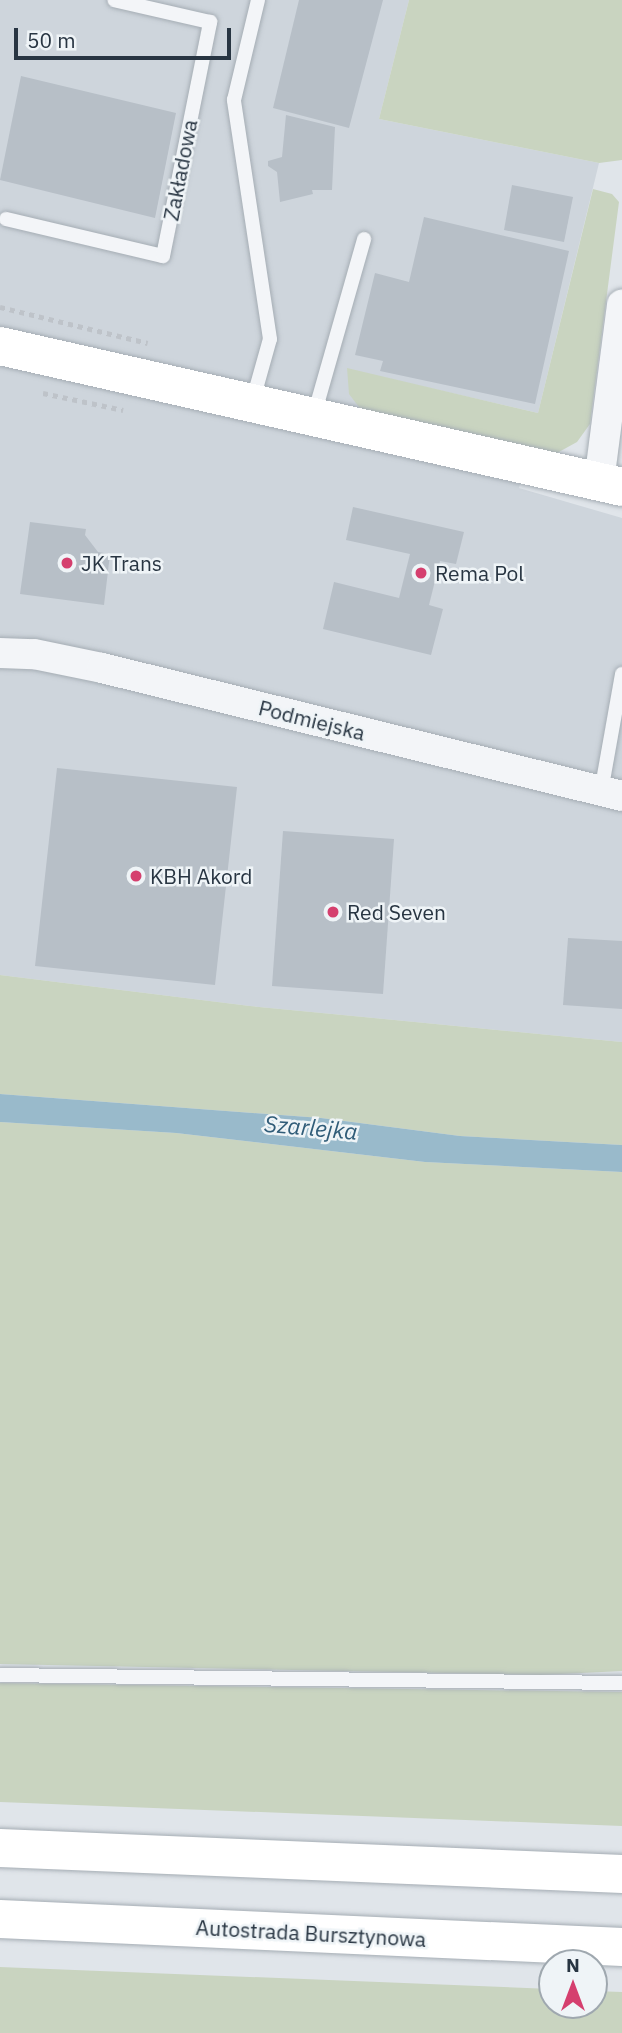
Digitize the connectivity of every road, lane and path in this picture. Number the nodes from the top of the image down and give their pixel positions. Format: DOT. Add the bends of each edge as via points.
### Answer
graph roads {
  1 [pos="114,0"];
  2 [pos="258,0"];
  3 [pos="6,219"];
  4 [pos="365,239"];
  5 [pos="622,304"];
  6 [pos="0,346"];
  7 [pos="251,405"];
  8 [pos="313,420"];
  9 [pos="610,485"];
  10 [pos="0,653"];
  11 [pos="622,674"];
  12 [pos="611,794"];
  13 [pos="0,1675"];
  14 [pos="622,1683"];
  15 [pos="0,1848"];
  16 [pos="622,1854"];
  17 [pos="488,1868"];
  18 [pos="622,1874"];
  19 [pos="0,1919"];
  20 [pos="622,1947"];
  1 -- 3 [label="lane, Zakładowa" via="209,22 163,256"];
  2 -- 7 [label="lane" via="234,100 270,339"];
  4 -- 8 [label="lane"];
  5 -- 9 [label="street"];
  6 -- 7 [label="main road"];
  7 -- 8 [label="main road"];
  8 -- 9 [label="main road"];
  10 -- 12 [label="street, Podmiejska" via="34,654 102,668"];
  11 -- 12 [label="lane"];
  13 -- 14 [label="lane"];
  15 -- 17 [label="main road"];
  16 -- 17 [label="main road"];
  17 -- 18 [label="main road"];
  19 -- 20 [label="main road, Autostrada Bursztynowa"];
}
